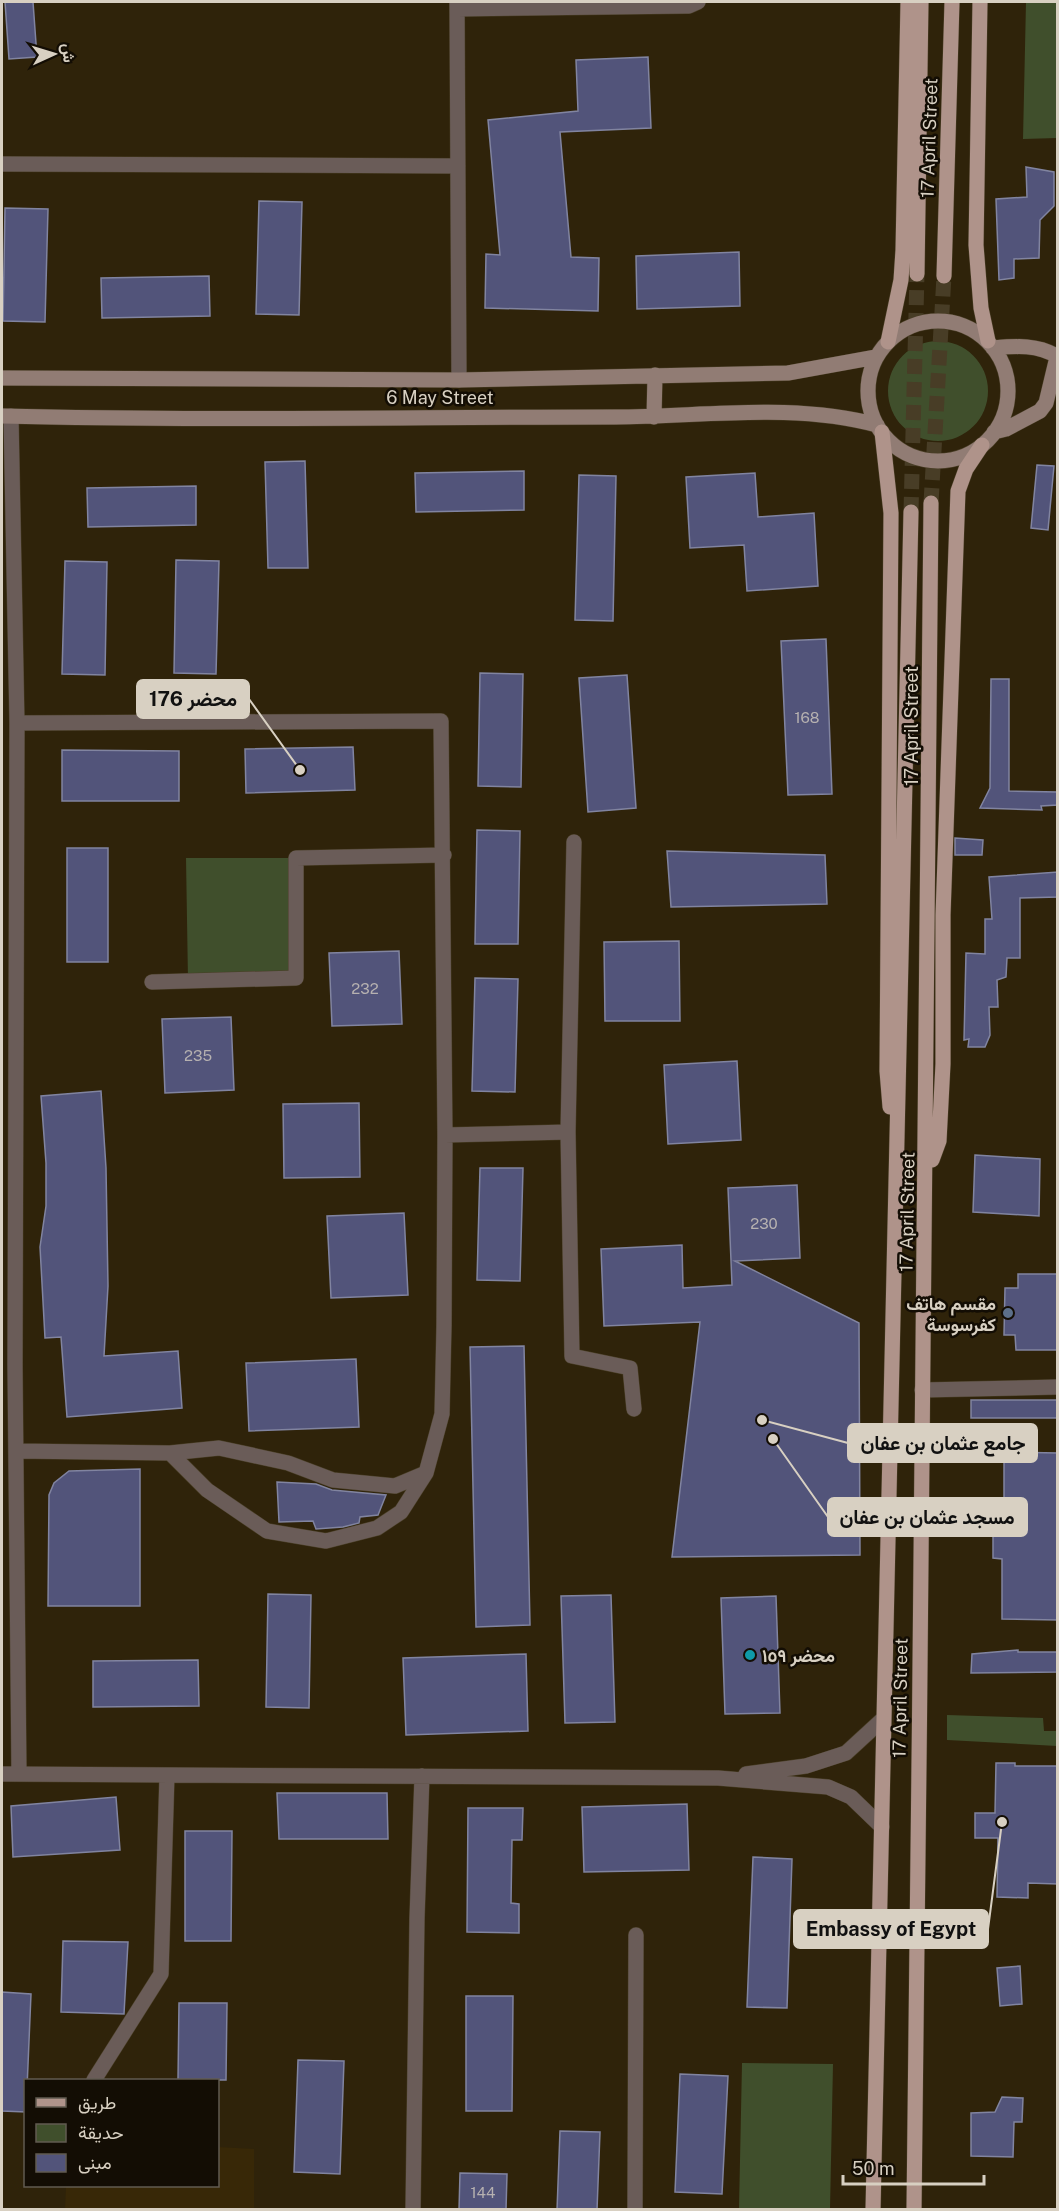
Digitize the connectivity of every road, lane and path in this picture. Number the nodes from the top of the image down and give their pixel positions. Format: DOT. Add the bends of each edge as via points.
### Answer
graph roads {
  1 [pos="698,2"];
  2 [pos="908,2"];
  3 [pos="921,2"];
  4 [pos="952,2"];
  5 [pos="980,2"];
  6 [pos="457,5"];
  7 [pos="2,164"];
  8 [pos="458,166"];
  9 [pos="917,274"];
  10 [pos="945,276"];
  11 [pos="888,342"];
  12 [pos="991,344"];
  13 [pos="876,357"];
  14 [pos="1057,357"];
  15 [pos="655,375"];
  16 [pos="2,378"];
  17 [pos="459,380"];
  18 [pos="6,416"];
  19 [pos="654,417"];
  20 [pos="879,429"];
  21 [pos="994,432"];
  22 [pos="982,445"];
  23 [pos="931,503"];
  24 [pos="911,512"];
  25 [pos="17,723"];
  26 [pos="574,842"];
  27 [pos="444,855"];
  28 [pos="8,917"];
  29 [pos="152,982"];
  30 [pos="568,1132"];
  31 [pos="445,1135"];
  32 [pos="897,1173"];
  33 [pos="927,1174"];
  34 [pos="8,1365"];
  35 [pos="1058,1387"];
  36 [pos="922,1390"];
  37 [pos="634,1409"];
  38 [pos="16,1451"];
  39 [pos="170,1453"];
  40 [pos="426,1473"];
  41 [pos="883,1719"];
  42 [pos="2,1774"];
  43 [pos="19,1774"];
  44 [pos="167,1775"];
  45 [pos="422,1776"];
  46 [pos="718,1778"];
  47 [pos="882,1827"];
  48 [pos="636,1935"];
  49 [pos="95,2079"];
  50 [pos="413,2210"];
  51 [pos="635,2210"];
  52 [pos="873,2210"];
  53 [pos="914,2210"];
  1 -- 6 [label="street" via="689,6"];
  2 -- 11 [label="main road" via="902,270"];
  3 -- 9 [label="main road, 17 April Street"];
  4 -- 10 [label="main road, 17 April Street"];
  5 -- 12 [label="main road" via="976,245 981,308"];
  6 -- 8 [label="street"];
  7 -- 8 [label="street"];
  8 -- 17 [label="street"];
  11 -- 12 [label="main road" via="902,330 937,320 956,322"];
  11 -- 13 [label="main road"];
  12 -- 14 [label="main road" via="1023,345 1048,350"];
  12 -- 21 [label="main road" via="1006,374 1008,394 1004,414"];
  13 -- 15 [label="main road, 6 May Street" via="788,373"];
  13 -- 20 [label="main road" via="869,379 869,403"];
  14 -- 21 [label="main road" via="1046,403 1040,411"];
  15 -- 17 [label="main road, 6 May Street"];
  15 -- 19 [label="main road"];
  16 -- 17 [label="main road, 6 May Street"];
  18 -- 19 [label="main road, 6 May Street"];
  18 -- 25 [label="street"];
  19 -- 20 [label="main road, 6 May Street" via="818,414 847,417"];
  20 -- 22 [label="main road" via="906,453 929,460 953,459"];
  20 -- 32 [label="main road" via="891,513 887,1071"];
  21 -- 22 [label="main road"];
  22 -- 33 [label="main road" via="966,469 958,491 943,915 943,1064 939,1141"];
  23 -- 33 [label="main road, 17 April Street"];
  24 -- 32 [label="main road, 17 April Street"];
  25 -- 27 [label="street" via="441,721"];
  25 -- 28 [label="street"];
  26 -- 30 [label="street"];
  27 -- 29 [label="street" via="296,858 296,978"];
  27 -- 31 [label="street"];
  28 -- 34 [label="street"];
  30 -- 31 [label="street"];
  30 -- 37 [label="street" via="572,1356 630,1368"];
  31 -- 40 [label="street" via="442,1414"];
  32 -- 41 [label="main road, 17 April Street"];
  33 -- 36 [label="main road, 17 April Street"];
  34 -- 38 [label="street"];
  35 -- 36 [label="street"];
  36 -- 53 [label="main road, 17 April Street"];
  38 -- 39 [label="street"];
  38 -- 43 [label="street"];
  39 -- 40 [label="street" via="219,1448 240,1451 333,1480 395,1486"];
  39 -- 40 [label="street" via="207,1490 267,1531 326,1542 377,1528 401,1512"];
  41 -- 46 [label="street" via="846,1753 806,1766"];
  41 -- 47 [label="main road, 17 April Street"];
  42 -- 43 [label="street"];
  43 -- 44 [label="street"];
  44 -- 45 [label="street"];
  44 -- 49 [label="street" via="161,1974"];
  45 -- 46 [label="street"];
  45 -- 50 [label="street"];
  46 -- 47 [label="street" via="828,1787 851,1797"];
  47 -- 52 [label="main road, 17 April Street"];
  48 -- 51 [label="street"];
}
